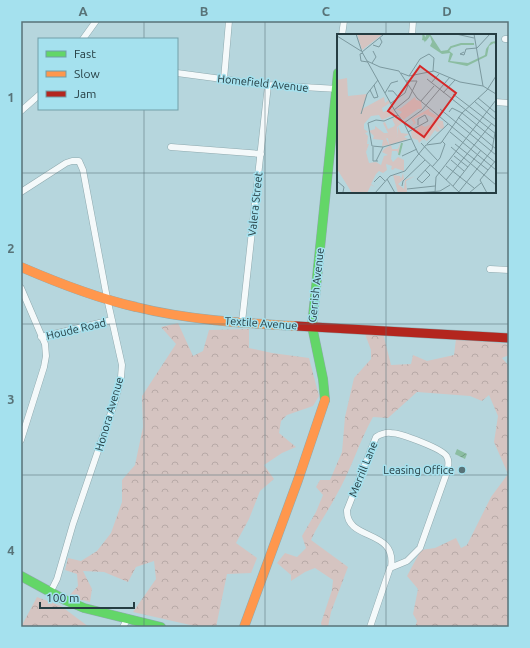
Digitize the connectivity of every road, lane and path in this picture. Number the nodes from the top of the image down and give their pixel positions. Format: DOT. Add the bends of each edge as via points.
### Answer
graph roads {
  1 [pos="96,21"];
  2 [pos="229,21"];
  3 [pos="344,21"];
  4 [pos="413,21"];
  5 [pos="342,34"];
  6 [pos="412,34"];
  7 [pos="84,38"];
  8 [pos="178,73"];
  9 [pos="224,79"];
  10 [pos="268,85"];
  11 [pos="337,89"];
  12 [pos="38,96"];
  13 [pos="496,102"];
  14 [pos="509,103"];
  15 [pos="21,111"];
  16 [pos="171,147"];
  17 [pos="261,154"];
  18 [pos="21,192"];
  19 [pos="21,267"];
  20 [pos="490,269"];
  21 [pos="509,270"];
  22 [pos="21,288"];
  23 [pos="107,298"];
  24 [pos="112,320"];
  25 [pos="242,322"];
  26 [pos="312,326"];
  27 [pos="41,337"];
  28 [pos="509,338"];
  29 [pos="21,440"];
  30 [pos="390,568"];
  31 [pos="21,576"];
  32 [pos="50,593"];
  33 [pos="128,618"];
  34 [pos="123,627"];
  35 [pos="161,627"];
  36 [pos="244,627"];
  37 [pos="370,627"];
  1 -- 7 [label="street"];
  2 -- 9 [label="street"];
  3 -- 5 [label="street"];
  4 -- 6 [label="street"];
  8 -- 9 [label="street, Homefield Avenue"];
  9 -- 10 [label="street, Homefield Avenue"];
  10 -- 11 [label="street, Homefield Avenue"];
  10 -- 17 [label="street, Valera Street"];
  11 -- 26 [label="main road, Gerrish Avenue"];
  12 -- 15 [label="street"];
  13 -- 14 [label="street"];
  16 -- 17 [label="street"];
  17 -- 25 [label="street, Valera Street"];
  18 -- 23 [label="street, Honora Avenue" via="66,163 78,161 83,170"];
  19 -- 23 [label="main road, Textile Avenue"];
  20 -- 21 [label="street"];
  22 -- 27 [label="street"];
  23 -- 24 [label="street, Honora Avenue"];
  23 -- 25 [label="main road, Textile Avenue" via="180,316"];
  24 -- 27 [label="street, Houde Road"];
  24 -- 32 [label="street, Honora Avenue" via="122,365 119,386 57,579"];
  25 -- 26 [label="main road, Textile Avenue"];
  26 -- 28 [label="main road, Textile Avenue"];
  26 -- 36 [label="main road, Gerrish Avenue" via="325,401"];
  27 -- 29 [label="street" via="45,344 44,367"];
  30 -- 30 [label="street, Merrill Lane" via="407,561 420,548 447,472 448,461 447,456 440,450 387,432 376,437 348,506 347,518 357,529 383,542 389,548 392,555"];
  30 -- 37 [label="street, Merrill Lane"];
  31 -- 32 [label="main road"];
  32 -- 33 [label="main road" via="84,608"];
  33 -- 34 [label="street"];
  33 -- 35 [label="main road"];
}
